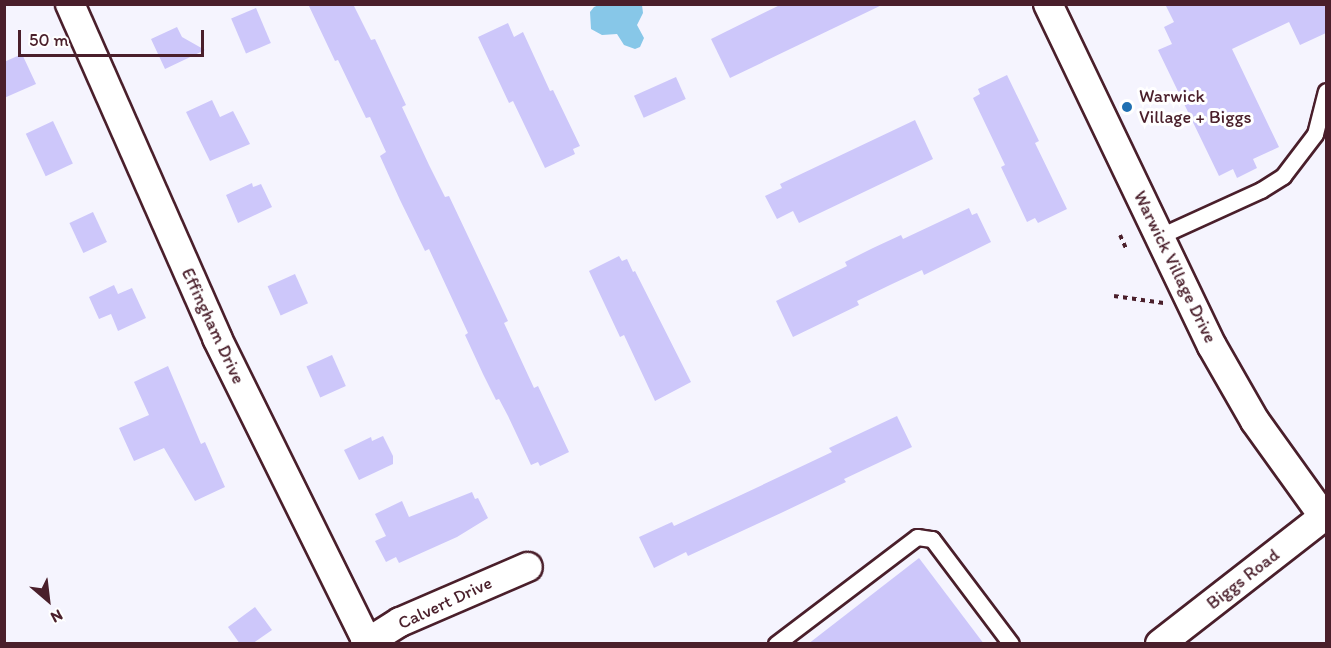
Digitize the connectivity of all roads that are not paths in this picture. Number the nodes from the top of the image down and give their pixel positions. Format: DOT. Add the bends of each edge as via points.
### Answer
graph roads {
  1 [pos="70,4"];
  2 [pos="1048,4"];
  3 [pos="1326,91"];
  4 [pos="1160,236"];
  5 [pos="1326,518"];
  6 [pos="528,567"];
  7 [pos="366,643"];
  8 [pos="776,644"];
  9 [pos="1011,644"];
  10 [pos="1160,644"];
  1 -- 7 [label="street, Effingham Drive" via="217,338"];
  2 -- 4 [label="street, Warwick Village Drive"];
  3 -- 4 [label="lane" via="1315,134 1283,176"];
  4 -- 5 [label="street, Warwick Village Drive" via="1212,346 1255,421"];
  5 -- 10 [label="street, Biggs Road"];
  6 -- 7 [label="street, Calvert Drive" via="410,618"];
  8 -- 9 [label="lane" via="916,537 932,539"];
}
